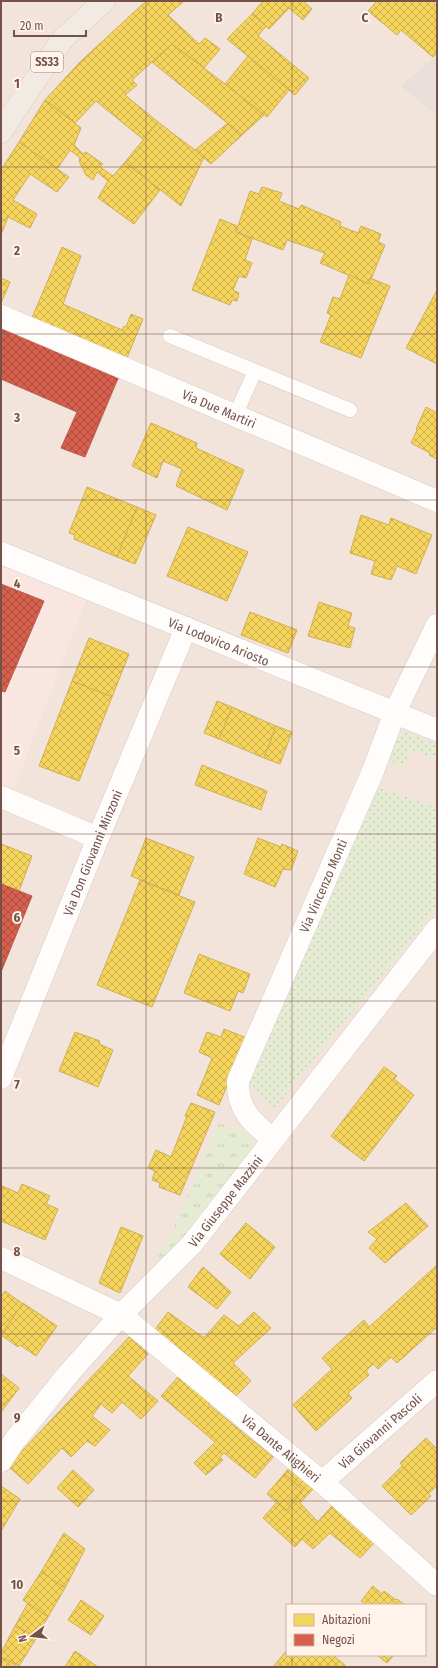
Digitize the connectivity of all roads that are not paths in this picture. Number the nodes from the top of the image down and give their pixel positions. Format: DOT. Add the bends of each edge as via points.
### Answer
graph roads {
  1 [pos="104,1"];
  2 [pos="1,132"];
  3 [pos="1,316"];
  4 [pos="170,336"];
  5 [pos="255,371"];
  6 [pos="350,410"];
  7 [pos="235,416"];
  8 [pos="437,501"];
  9 [pos="1,553"];
  10 [pos="437,625"];
  11 [pos="186,628"];
  12 [pos="395,712"];
  13 [pos="437,730"];
  14 [pos="1,797"];
  15 [pos="98,838"];
  16 [pos="435,937"];
  17 [pos="1,1078"];
  18 [pos="273,1139"];
  19 [pos="1,1258"];
  20 [pos="121,1315"];
  21 [pos="437,1381"];
  22 [pos="1,1461"];
  23 [pos="322,1482"];
  24 [pos="437,1586"];
  1 -- 2 [label="main road, SS33" via="61,41"];
  3 -- 7 [label="street, Via Due Martiri"];
  4 -- 5 [label="lane"];
  5 -- 6 [label="lane"];
  5 -- 7 [label="lane"];
  7 -- 8 [label="street, Via Due Martiri"];
  9 -- 11 [label="street, Via Lodovico Ariosto"];
  10 -- 12 [label="street, Via Vincenzo Monti"];
  11 -- 12 [label="street, Via Lodovico Ariosto"];
  11 -- 15 [label="street, Via Don Giovanni Minzoni"];
  12 -- 13 [label="street, Via Lodovico Ariosto"];
  12 -- 18 [label="street, Via Vincenzo Monti" via="238,1081 239,1100 245,1112 254,1124"];
  14 -- 15 [label="street"];
  15 -- 17 [label="street, Via Don Giovanni Minzoni"];
  16 -- 18 [label="street, Via Giuseppe Mazzini"];
  18 -- 20 [label="street, Via Giuseppe Mazzini" via="192,1244"];
  19 -- 20 [label="street, Via Dante Alighieri"];
  20 -- 22 [label="street, Via Giuseppe Mazzini" via="69,1373"];
  20 -- 23 [label="street, Via Dante Alighieri"];
  21 -- 23 [label="street, Via Giovanni Pascoli"];
  23 -- 24 [label="street, Via Dante Alighieri"];
}
